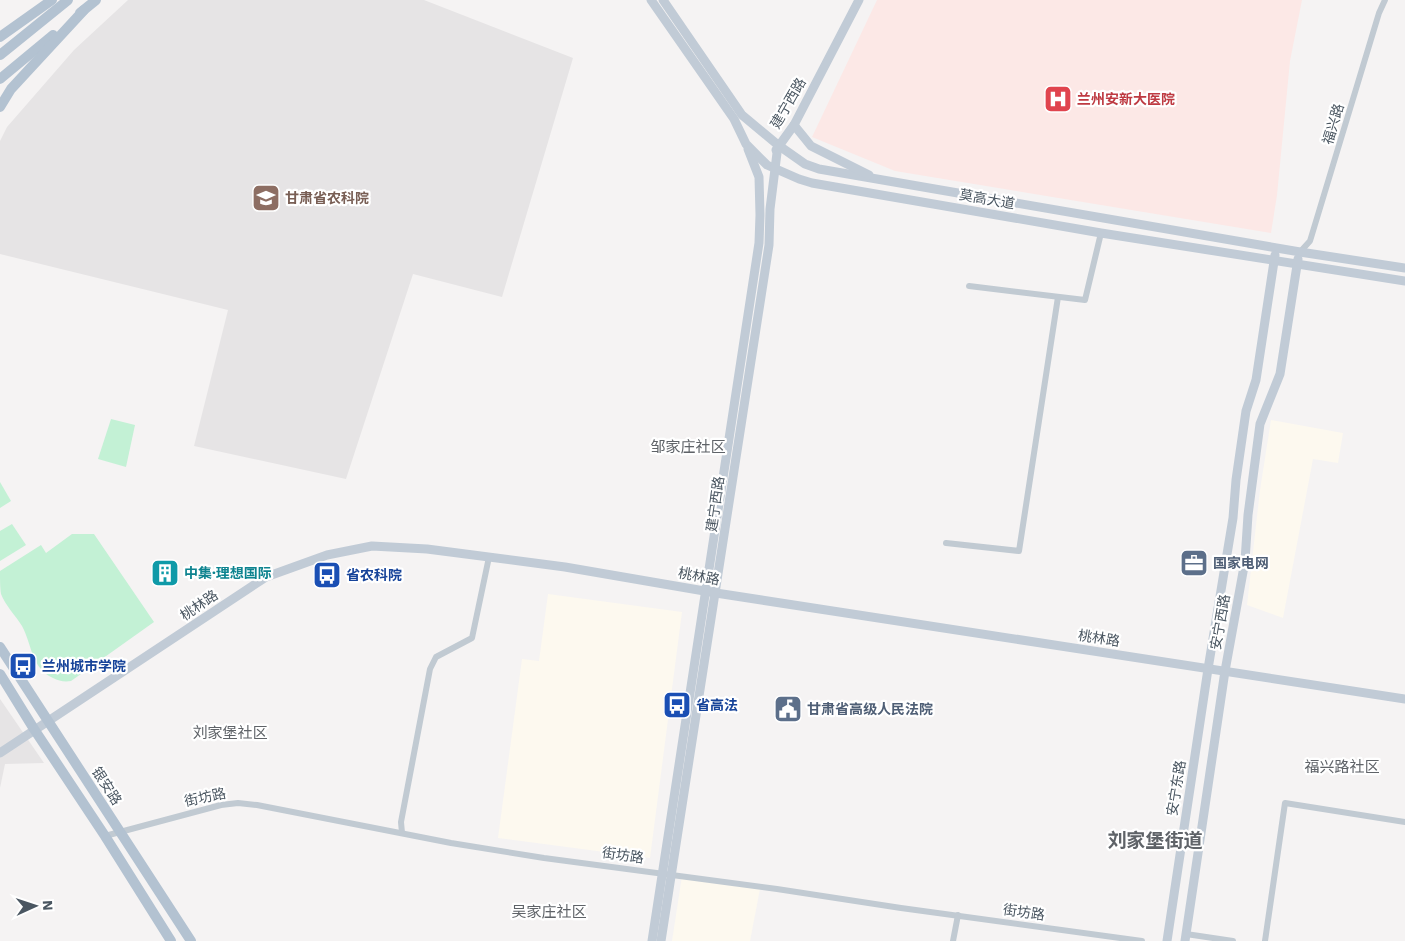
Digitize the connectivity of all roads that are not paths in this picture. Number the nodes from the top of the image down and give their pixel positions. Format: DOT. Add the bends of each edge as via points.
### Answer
graph roads {
  1 [pos="52,0"];
  2 [pos="68,0"];
  3 [pos="96,0"];
  4 [pos="651,0"];
  5 [pos="663,0"];
  6 [pos="860,0"];
  7 [pos="1386,0"];
  8 [pos="84,10"];
  9 [pos="0,37"];
  10 [pos="0,56"];
  11 [pos="0,79"];
  12 [pos="0,107"];
  13 [pos="794,125"];
  14 [pos="746,144"];
  15 [pos="778,145"];
  16 [pos="771,167"];
  17 [pos="759,177"];
  18 [pos="875,179"];
  19 [pos="1101,233"];
  20 [pos="1276,248"];
  21 [pos="1300,252"];
  22 [pos="1275,261"];
  23 [pos="1297,264"];
  24 [pos="1405,268"];
  25 [pos="1405,281"];
  26 [pos="969,286"];
  27 [pos="1058,297"];
  28 [pos="946,543"];
  29 [pos="489,557"];
  30 [pos="711,592"];
  31 [pos="0,647"];
  32 [pos="1208,669"];
  33 [pos="1225,671"];
  34 [pos="0,674"];
  35 [pos="1405,699"];
  36 [pos="47,722"];
  37 [pos="34,729"];
  38 [pos="0,752"];
  39 [pos="1405,822"];
  40 [pos="120,832"];
  41 [pos="402,833"];
  42 [pos="105,836"];
  43 [pos="667,874"];
  44 [pos="958,915"];
  45 [pos="1185,937"];
  46 [pos="171,941"];
  47 [pos="191,941"];
  48 [pos="652,941"];
  49 [pos="661,941"];
  50 [pos="953,941"];
  51 [pos="1142,941"];
  52 [pos="1167,941"];
  53 [pos="1233,941"];
  54 [pos="1265,941"];
  1 -- 9 [label="main road"];
  2 -- 10 [label="main road"];
  3 -- 8 [label="main road"];
  4 -- 14 [label="main road, 莫高大道" via="734,119"];
  5 -- 15 [label="main road, 莫高大道" via="742,115"];
  6 -- 13 [label="main road, 建宁西路"];
  7 -- 21 [label="street, 福兴路" via="1379,13 1310,241"];
  8 -- 11 [label="main road"];
  8 -- 12 [label="main road" via="11,89"];
  13 -- 15 [label="main road, 建宁西路"];
  13 -- 18 [label="main road" via="811,146"];
  14 -- 16 [label="main road, 莫高大道"];
  14 -- 17 [label="main road, 建宁西路"];
  15 -- 16 [label="main road, 建宁西路"];
  15 -- 18 [label="main road, 莫高大道" via="819,169"];
  16 -- 17 [label="main road, 建宁西路"];
  16 -- 19 [label="main road, 莫高大道" via="812,183"];
  16 -- 30 [label="main road, 建宁西路" via="770,245"];
  17 -- 30 [label="main road, 建宁西路" via="759,243 735,392"];
  18 -- 20 [label="main road, 莫高大道"];
  19 -- 22 [label="main road, 莫高大道"];
  19 -- 27 [label="street" via="1085,300"];
  20 -- 21 [label="main road, 莫高大道"];
  20 -- 22 [label="main road, 安宁西路"];
  21 -- 23 [label="main road, 安宁西路"];
  21 -- 24 [label="main road, 莫高大道"];
  22 -- 23 [label="main road, 莫高大道"];
  22 -- 32 [label="main road, 安宁西路" via="1256,380 1246,410 1233,518"];
  23 -- 25 [label="main road, 莫高大道"];
  23 -- 33 [label="main road, 安宁西路" via="1280,374 1260,424 1245,562"];
  26 -- 27 [label="street"];
  27 -- 28 [label="street" via="1019,551"];
  29 -- 30 [label="main road, 桃林路"];
  29 -- 36 [label="main road, 桃林路" via="372,546 327,555 266,577"];
  29 -- 41 [label="street" via="472,638 436,657 430,669 401,822"];
  30 -- 32 [label="main road, 桃林路"];
  30 -- 43 [label="main road, 建宁西路"];
  31 -- 36 [label="main road, 银安路"];
  32 -- 33 [label="main road, 桃林路"];
  32 -- 52 [label="main road, 安宁东路"];
  33 -- 35 [label="main road, 桃林路"];
  33 -- 45 [label="main road, 安宁西路"];
  34 -- 37 [label="main road, 银安路"];
  36 -- 37 [label="main road, 桃林路"];
  36 -- 40 [label="main road, 银安路"];
  37 -- 38 [label="main road, 桃林路"];
  37 -- 42 [label="main road, 银安路"];
  39 -- 54 [label="street" via="1286,803"];
  40 -- 41 [label="street, 街坊路" via="196,810 238,803"];
  40 -- 42 [label="street, 街坊路"];
  40 -- 47 [label="main road, 银安路"];
  41 -- 43 [label="street, 街坊路" via="525,855"];
  42 -- 46 [label="main road, 银安路"];
  43 -- 44 [label="street, 街坊路"];
  43 -- 48 [label="main road, 建宁西路"];
  43 -- 49 [label="main road, 建宁西路"];
  44 -- 50 [label="street"];
  44 -- 51 [label="street, 街坊路"];
  45 -- 53 [label="street"];
}
